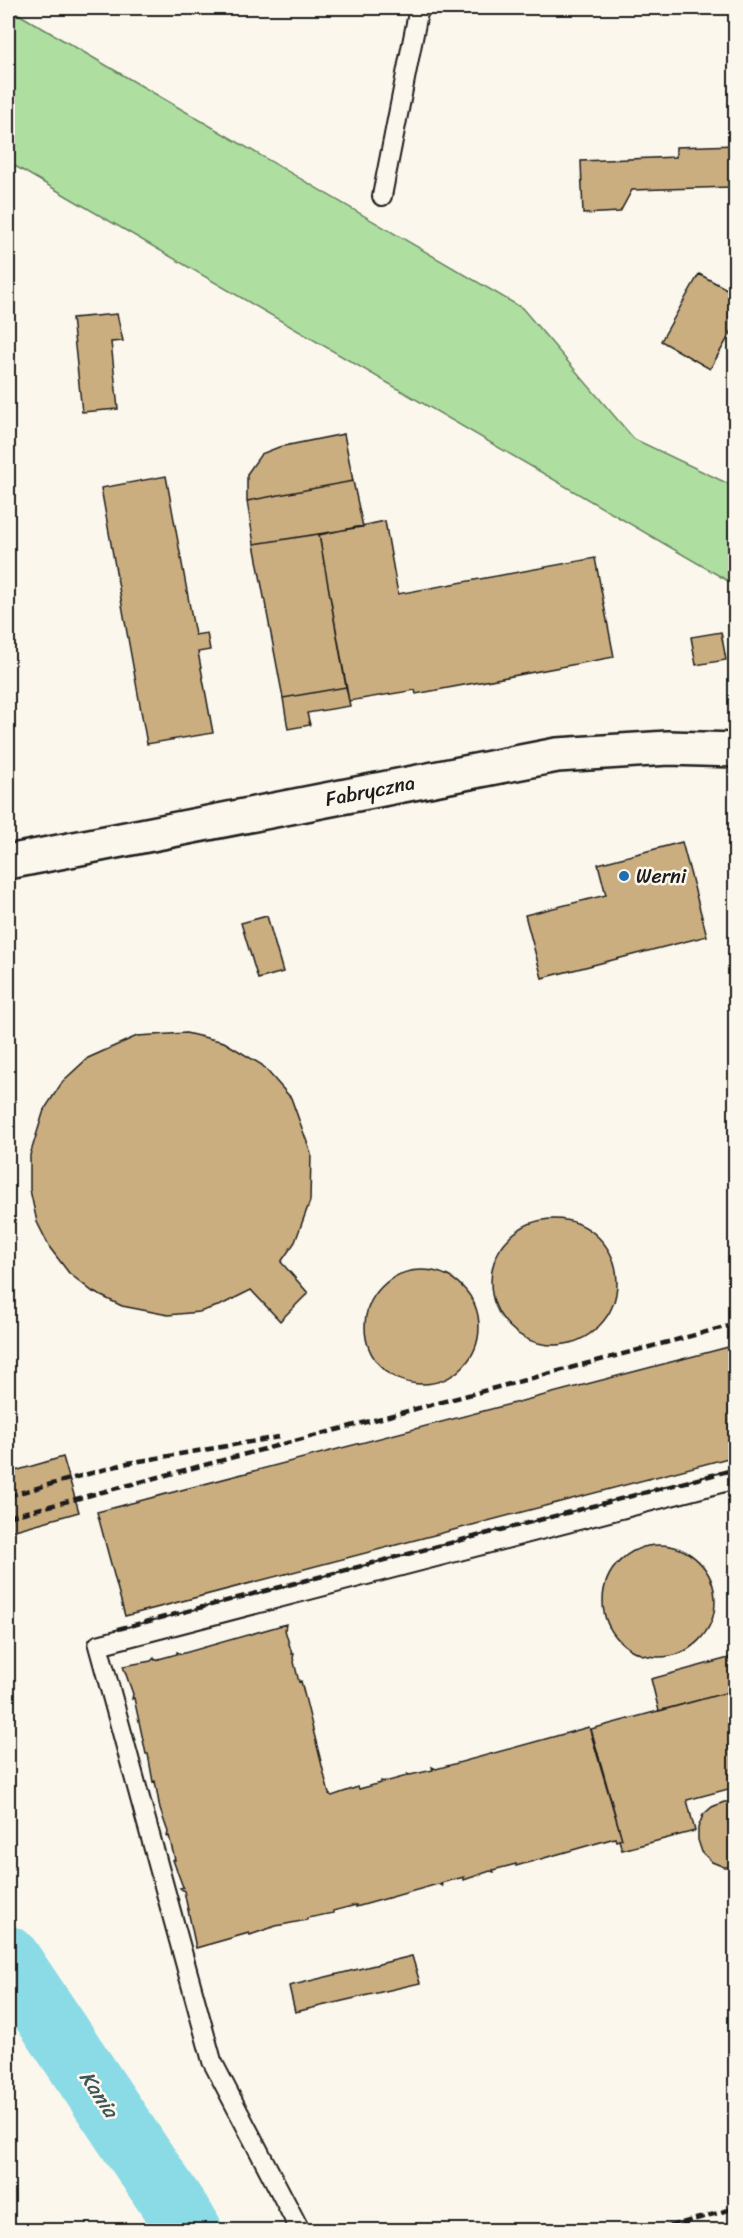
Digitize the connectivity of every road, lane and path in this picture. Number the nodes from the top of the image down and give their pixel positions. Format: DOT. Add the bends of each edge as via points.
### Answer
graph roads {
  1 [pos="419,8"];
  2 [pos="382,196"];
  3 [pos="735,750"];
  4 [pos="8,862"];
  5 [pos="735,1479"];
  6 [pos="300,2230"];
  1 -- 2 [label="lane"];
  3 -- 4 [label="street, Fabryczna" via="668,748 557,755"];
  5 -- 6 [label="lane" via="98,1645 212,2061"];
}
